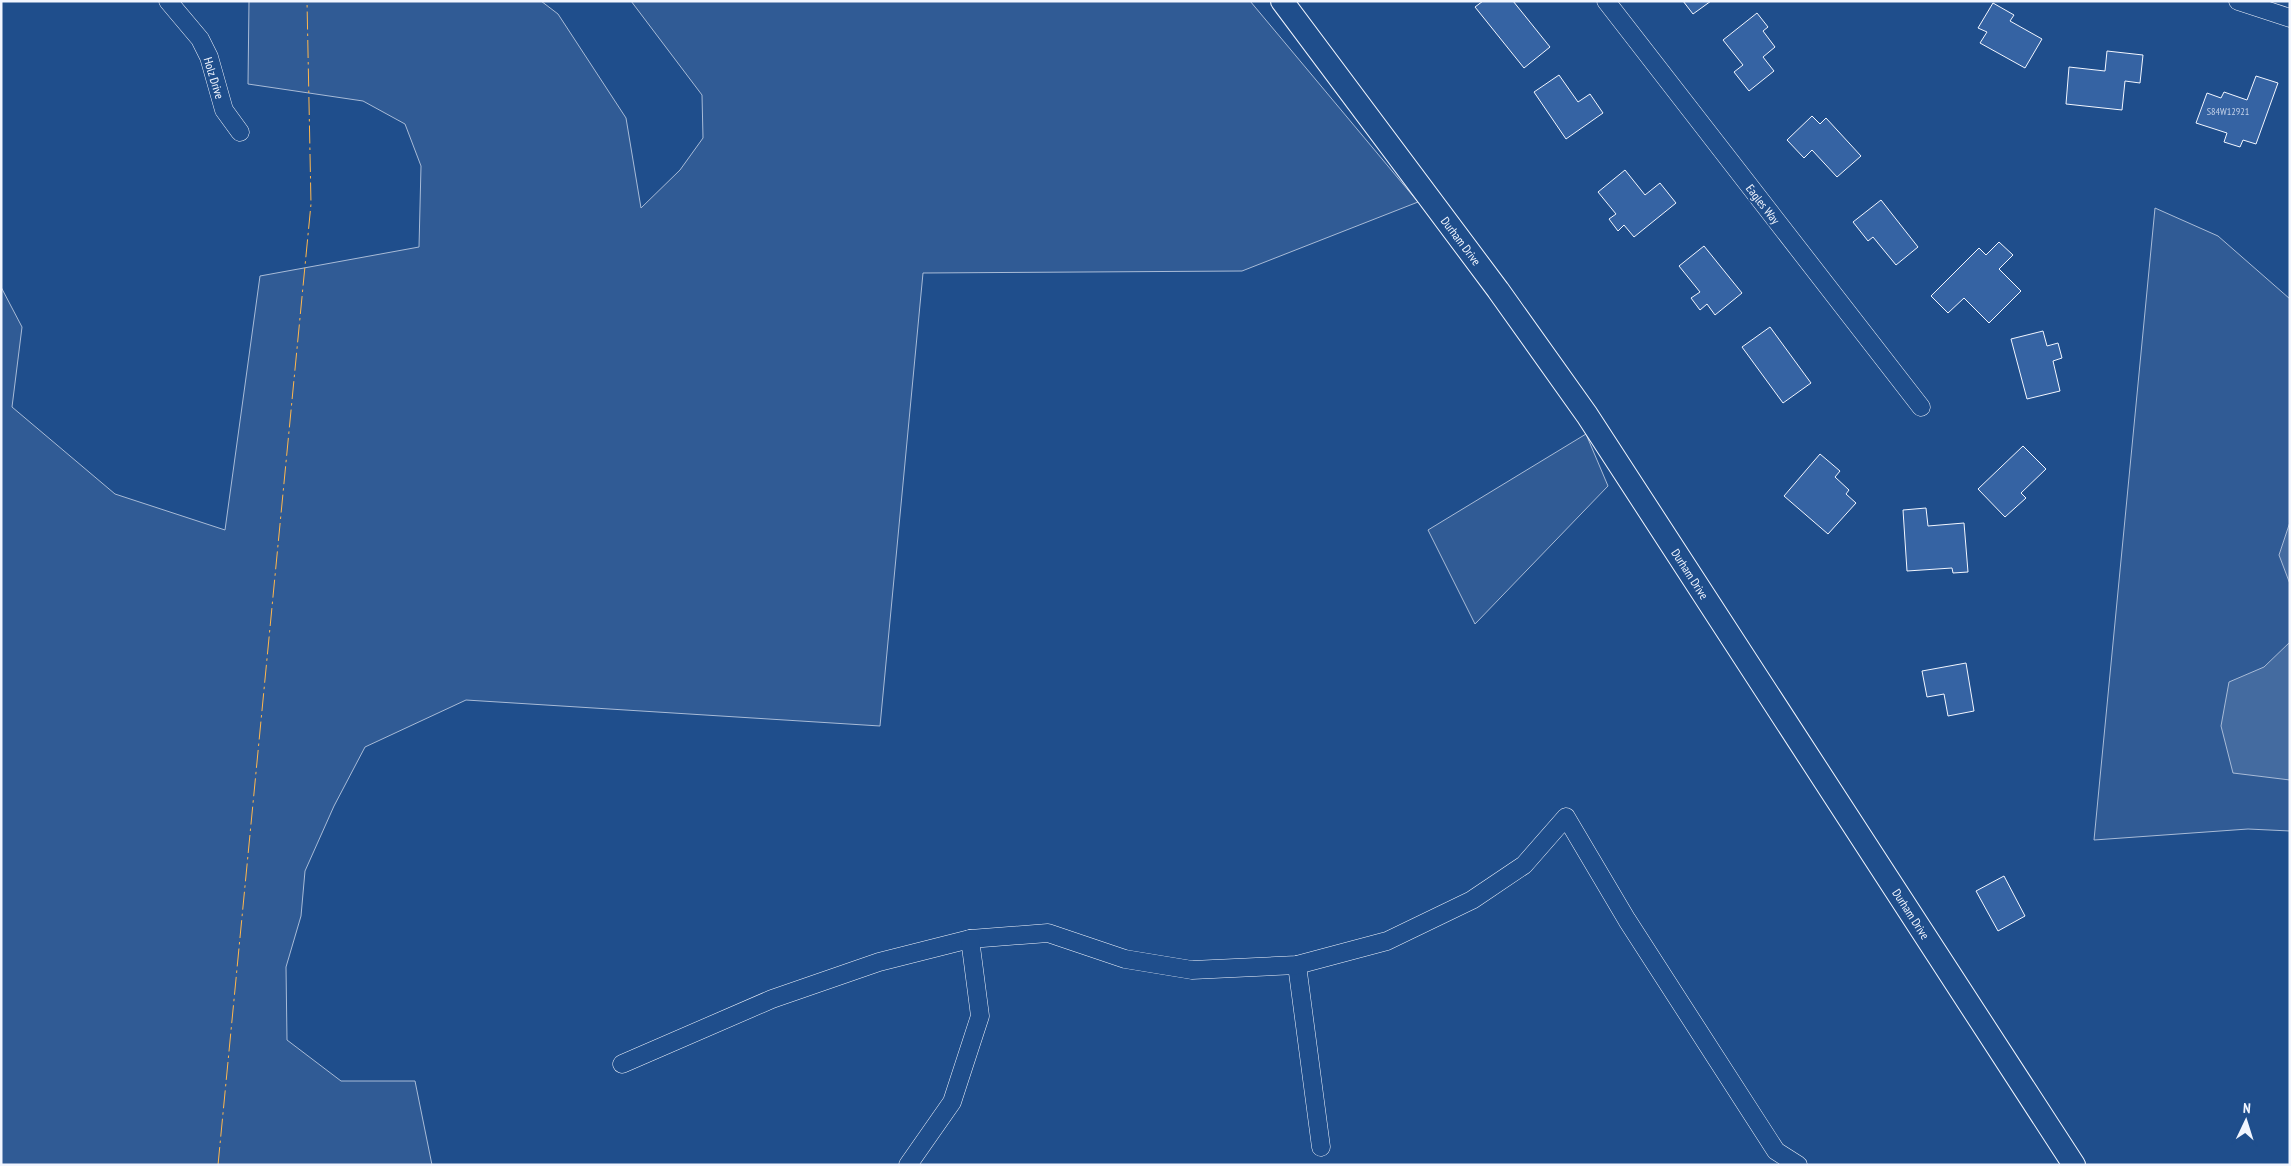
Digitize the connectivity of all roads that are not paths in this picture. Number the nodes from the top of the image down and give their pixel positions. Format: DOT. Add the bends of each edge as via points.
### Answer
graph roads {
  1 [pos="168,1"];
  2 [pos="1282,1"];
  3 [pos="1606,1"];
  4 [pos="2238,1"];
  5 [pos="2290,18"];
  6 [pos="240,132"];
  7 [pos="1921,407"];
  8 [pos="970,939"];
  9 [pos="1297,965"];
  10 [pos="622,1064"];
  11 [pos="1321,1147"];
  12 [pos="908,1165"];
  13 [pos="1798,1165"];
  14 [pos="2074,1165"];
  1 -- 6 [label="street, Holz Drive" via="200,39 209,56 224,110"];
  2 -- 14 [label="street, Durham Drive" via="1587,415"];
  3 -- 7 [label="street, Eagles Way"];
  4 -- 5 [label="street"];
  8 -- 9 [label="street" via="1048,933 1125,959 1192,970"];
  8 -- 10 [label="street" via="879,962 772,999"];
  8 -- 12 [label="street" via="980,1016 952,1102"];
  9 -- 11 [label="street"];
  9 -- 13 [label="street" via="1387,941 1472,900 1524,865 1566,817 1627,920 1776,1151"];
}
